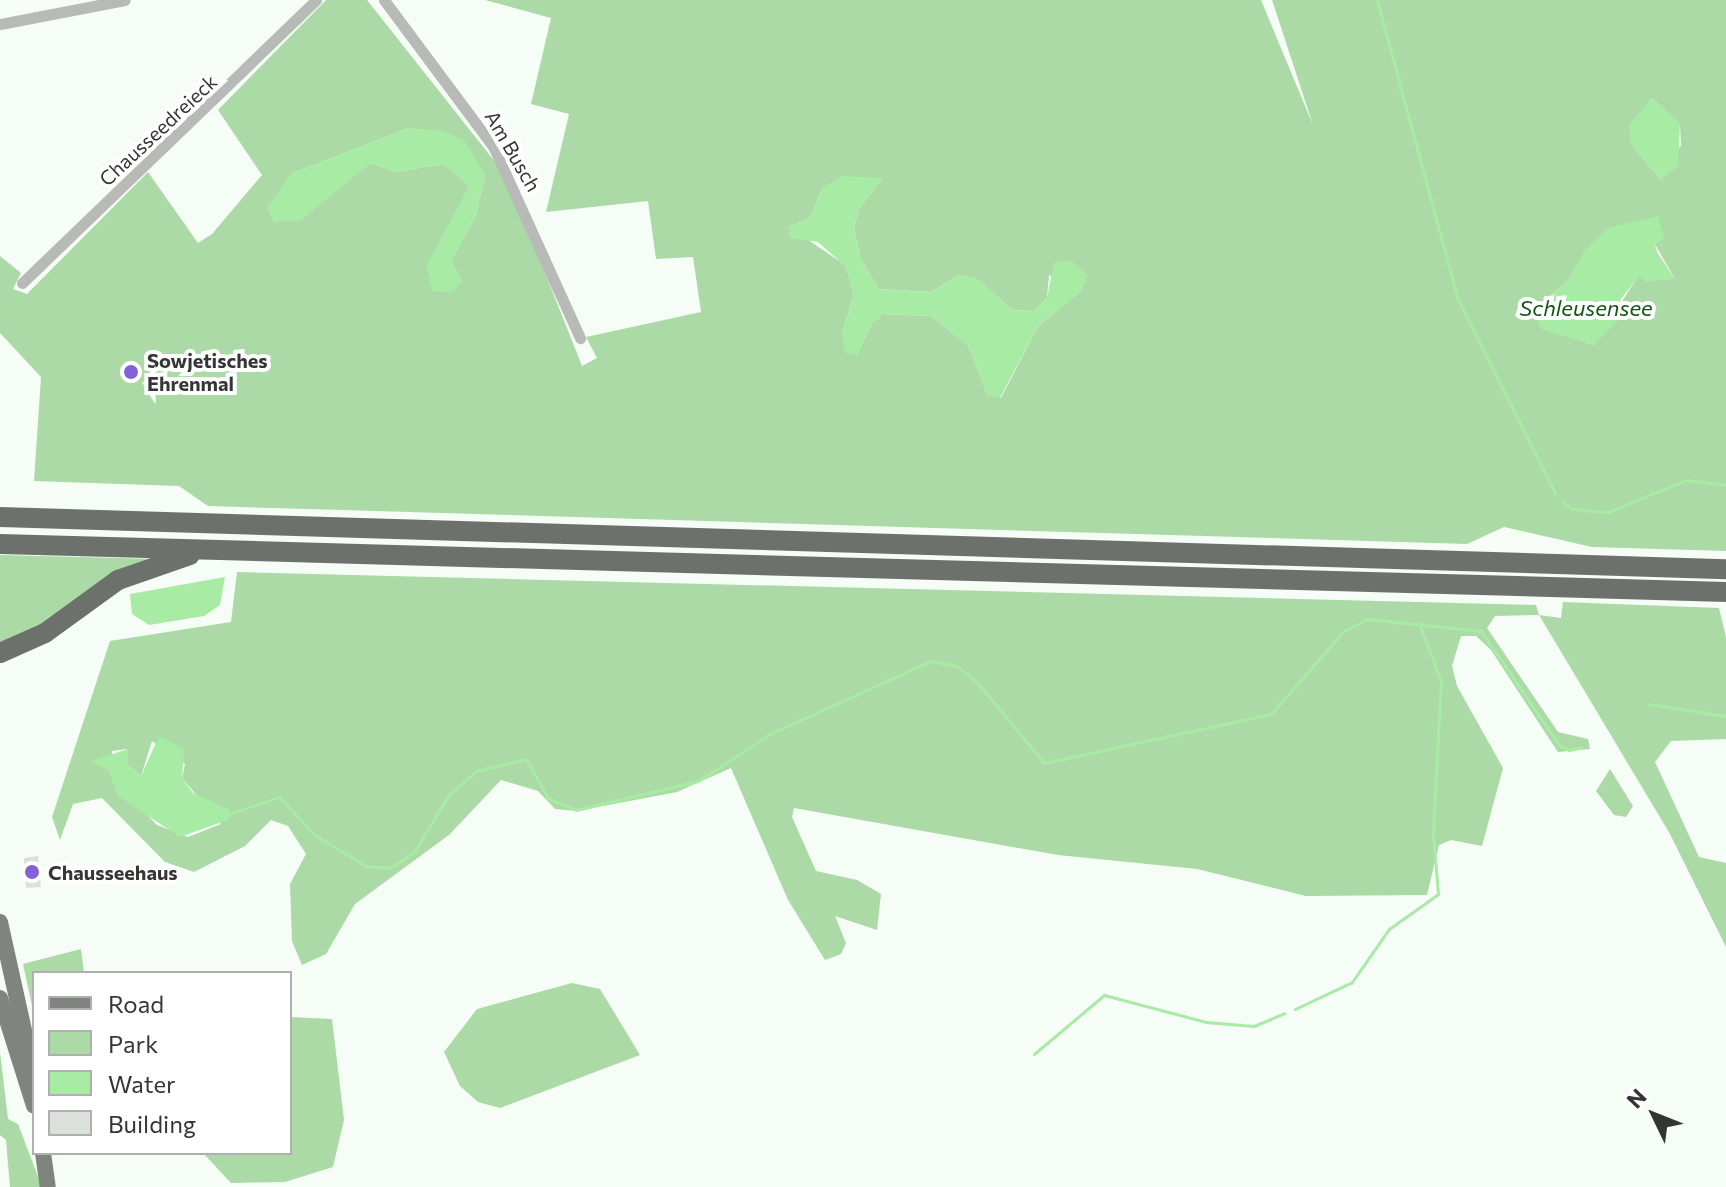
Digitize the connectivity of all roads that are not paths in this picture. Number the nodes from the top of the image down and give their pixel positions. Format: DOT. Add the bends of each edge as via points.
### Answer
graph roads {
  1 [pos="125,0"];
  2 [pos="316,0"];
  3 [pos="384,0"];
  4 [pos="0,24"];
  5 [pos="22,283"];
  6 [pos="580,338"];
  7 [pos="0,517"];
  8 [pos="0,544"];
  9 [pos="203,550"];
  10 [pos="1726,569"];
  11 [pos="1726,592"];
  12 [pos="0,653"];
  13 [pos="0,922"];
  14 [pos="0,998"];
  15 [pos="32,1066"];
  16 [pos="32,1100"];
  17 [pos="43,1155"];
  18 [pos="48,1187"];
  1 -- 4 [label="street"];
  2 -- 5 [label="street, Chausseedreieck"];
  3 -- 6 [label="street, Am Busch" via="493,146"];
  7 -- 10 [label="highway"];
  8 -- 9 [label="highway"];
  9 -- 11 [label="highway"];
  9 -- 12 [label="highway" via="118,580 45,633"];
  13 -- 15 [label="main road"];
  14 -- 16 [label="main road"];
  17 -- 18 [label="main road"];
}
